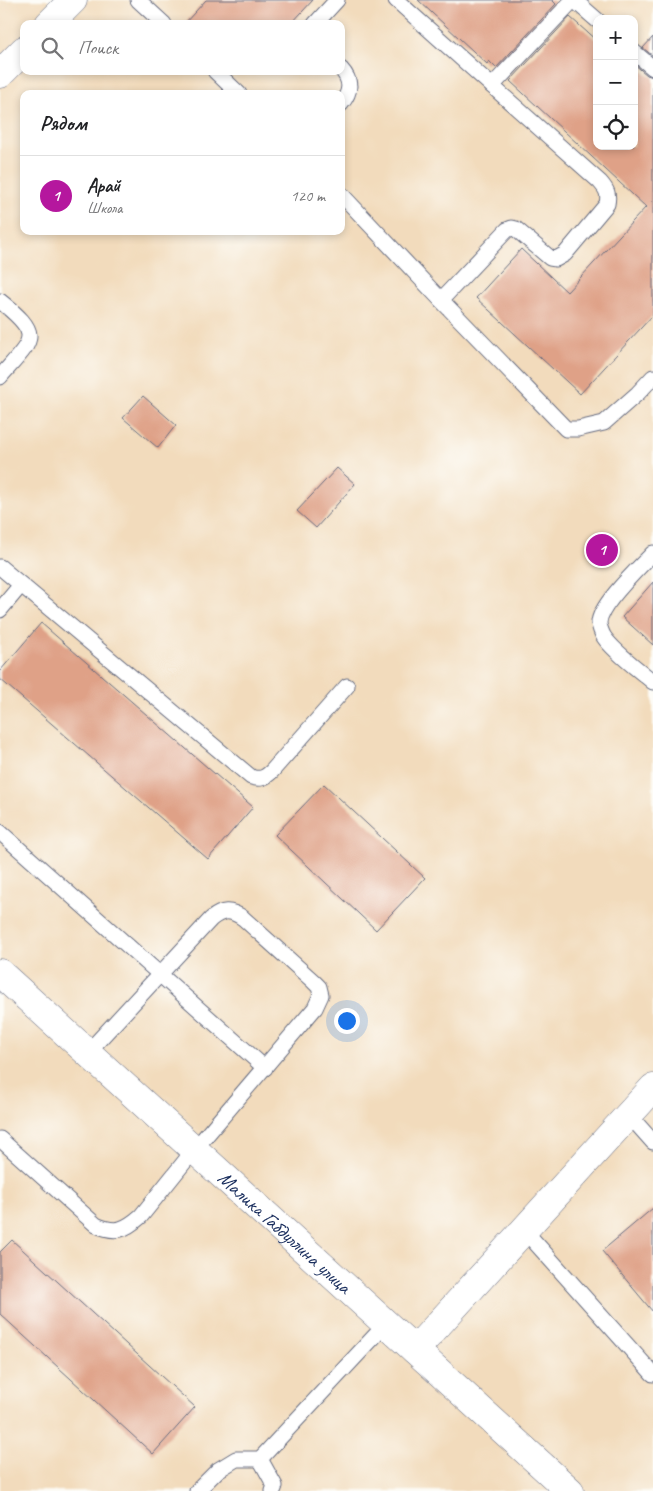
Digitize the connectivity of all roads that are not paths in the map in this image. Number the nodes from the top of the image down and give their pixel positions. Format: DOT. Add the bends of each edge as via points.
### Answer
graph roads {
  1 [pos="73,0"];
  2 [pos="138,0"];
  3 [pos="337,0"];
  4 [pos="396,0"];
  5 [pos="573,0"];
  6 [pos="593,17"];
  7 [pos="54,20"];
  8 [pos="160,20"];
  9 [pos="319,20"];
  10 [pos="20,54"];
  11 [pos="638,55"];
  12 [pos="653,68"];
  13 [pos="0,74"];
  14 [pos="345,74"];
  15 [pos="219,75"];
  16 [pos="492,86"];
  17 [pos="236,90"];
  18 [pos="345,98"];
  19 [pos="345,198"];
  20 [pos="441,300"];
  21 [pos="0,301"];
  22 [pos="653,376"];
  23 [pos="0,377"];
  24 [pos="653,553"];
  25 [pos="0,567"];
  26 [pos="21,585"];
  27 [pos="0,610"];
  28 [pos="653,682"];
  29 [pos="347,686"];
  30 [pos="0,832"];
  31 [pos="0,973"];
  32 [pos="159,974"];
  33 [pos="88,1053"];
  34 [pos="264,1068"];
  35 [pos="653,1088"];
  36 [pos="629,1115"];
  37 [pos="0,1139"];
  38 [pos="653,1142"];
  39 [pos="194,1150"];
  40 [pos="524,1230"];
  41 [pos="386,1324"];
  42 [pos="415,1350"];
  43 [pos="653,1374"];
  44 [pos="260,1460"];
  45 [pos="197,1491"];
  46 [pos="273,1491"];
  47 [pos="570,1491"];
  1 -- 7 [label="street"];
  2 -- 8 [label="lane"];
  3 -- 9 [label="lane"];
  4 -- 16 [label="lane"];
  5 -- 6 [label="lane"];
  5 -- 16 [label="lane"];
  10 -- 13 [label="street"];
  11 -- 12 [label="lane"];
  14 -- 18 [label="lane" via="350,86"];
  15 -- 17 [label="lane"];
  16 -- 20 [label="lane" via="600,182 609,196 607,204 565,254 556,259 550,258 512,228"];
  19 -- 20 [label="lane"];
  20 -- 22 [label="lane" via="566,429 604,424"];
  21 -- 23 [label="lane" via="22,320 30,334 28,344"];
  24 -- 28 [label="lane" via="602,611 599,623 604,637"];
  25 -- 26 [label="lane"];
  26 -- 27 [label="lane"];
  26 -- 29 [label="lane" via="251,777 266,777"];
  30 -- 32 [label="lane"];
  31 -- 33 [label="street, Малика Габдуллина улица"];
  32 -- 33 [label="lane"];
  32 -- 34 [label="lane"];
  32 -- 34 [label="lane" via="218,914 227,910 243,918 314,981 321,994 315,1008"];
  33 -- 39 [label="street, Малика Габдуллина улица"];
  34 -- 39 [label="lane"];
  35 -- 36 [label="street"];
  36 -- 38 [label="lane"];
  36 -- 40 [label="street"];
  37 -- 39 [label="lane" via="96,1225 108,1230 130,1226 141,1216"];
  39 -- 41 [label="street, Малика Габдуллина улица"];
  40 -- 42 [label="street"];
  40 -- 43 [label="lane"];
  41 -- 42 [label="street, Малика Габдуллина улица"];
  41 -- 44 [label="lane"];
  42 -- 47 [label="street, Малика Габдуллина улица"];
  44 -- 45 [label="lane" via="236,1459 218,1470"];
  44 -- 46 [label="lane" via="274,1486"];
}
